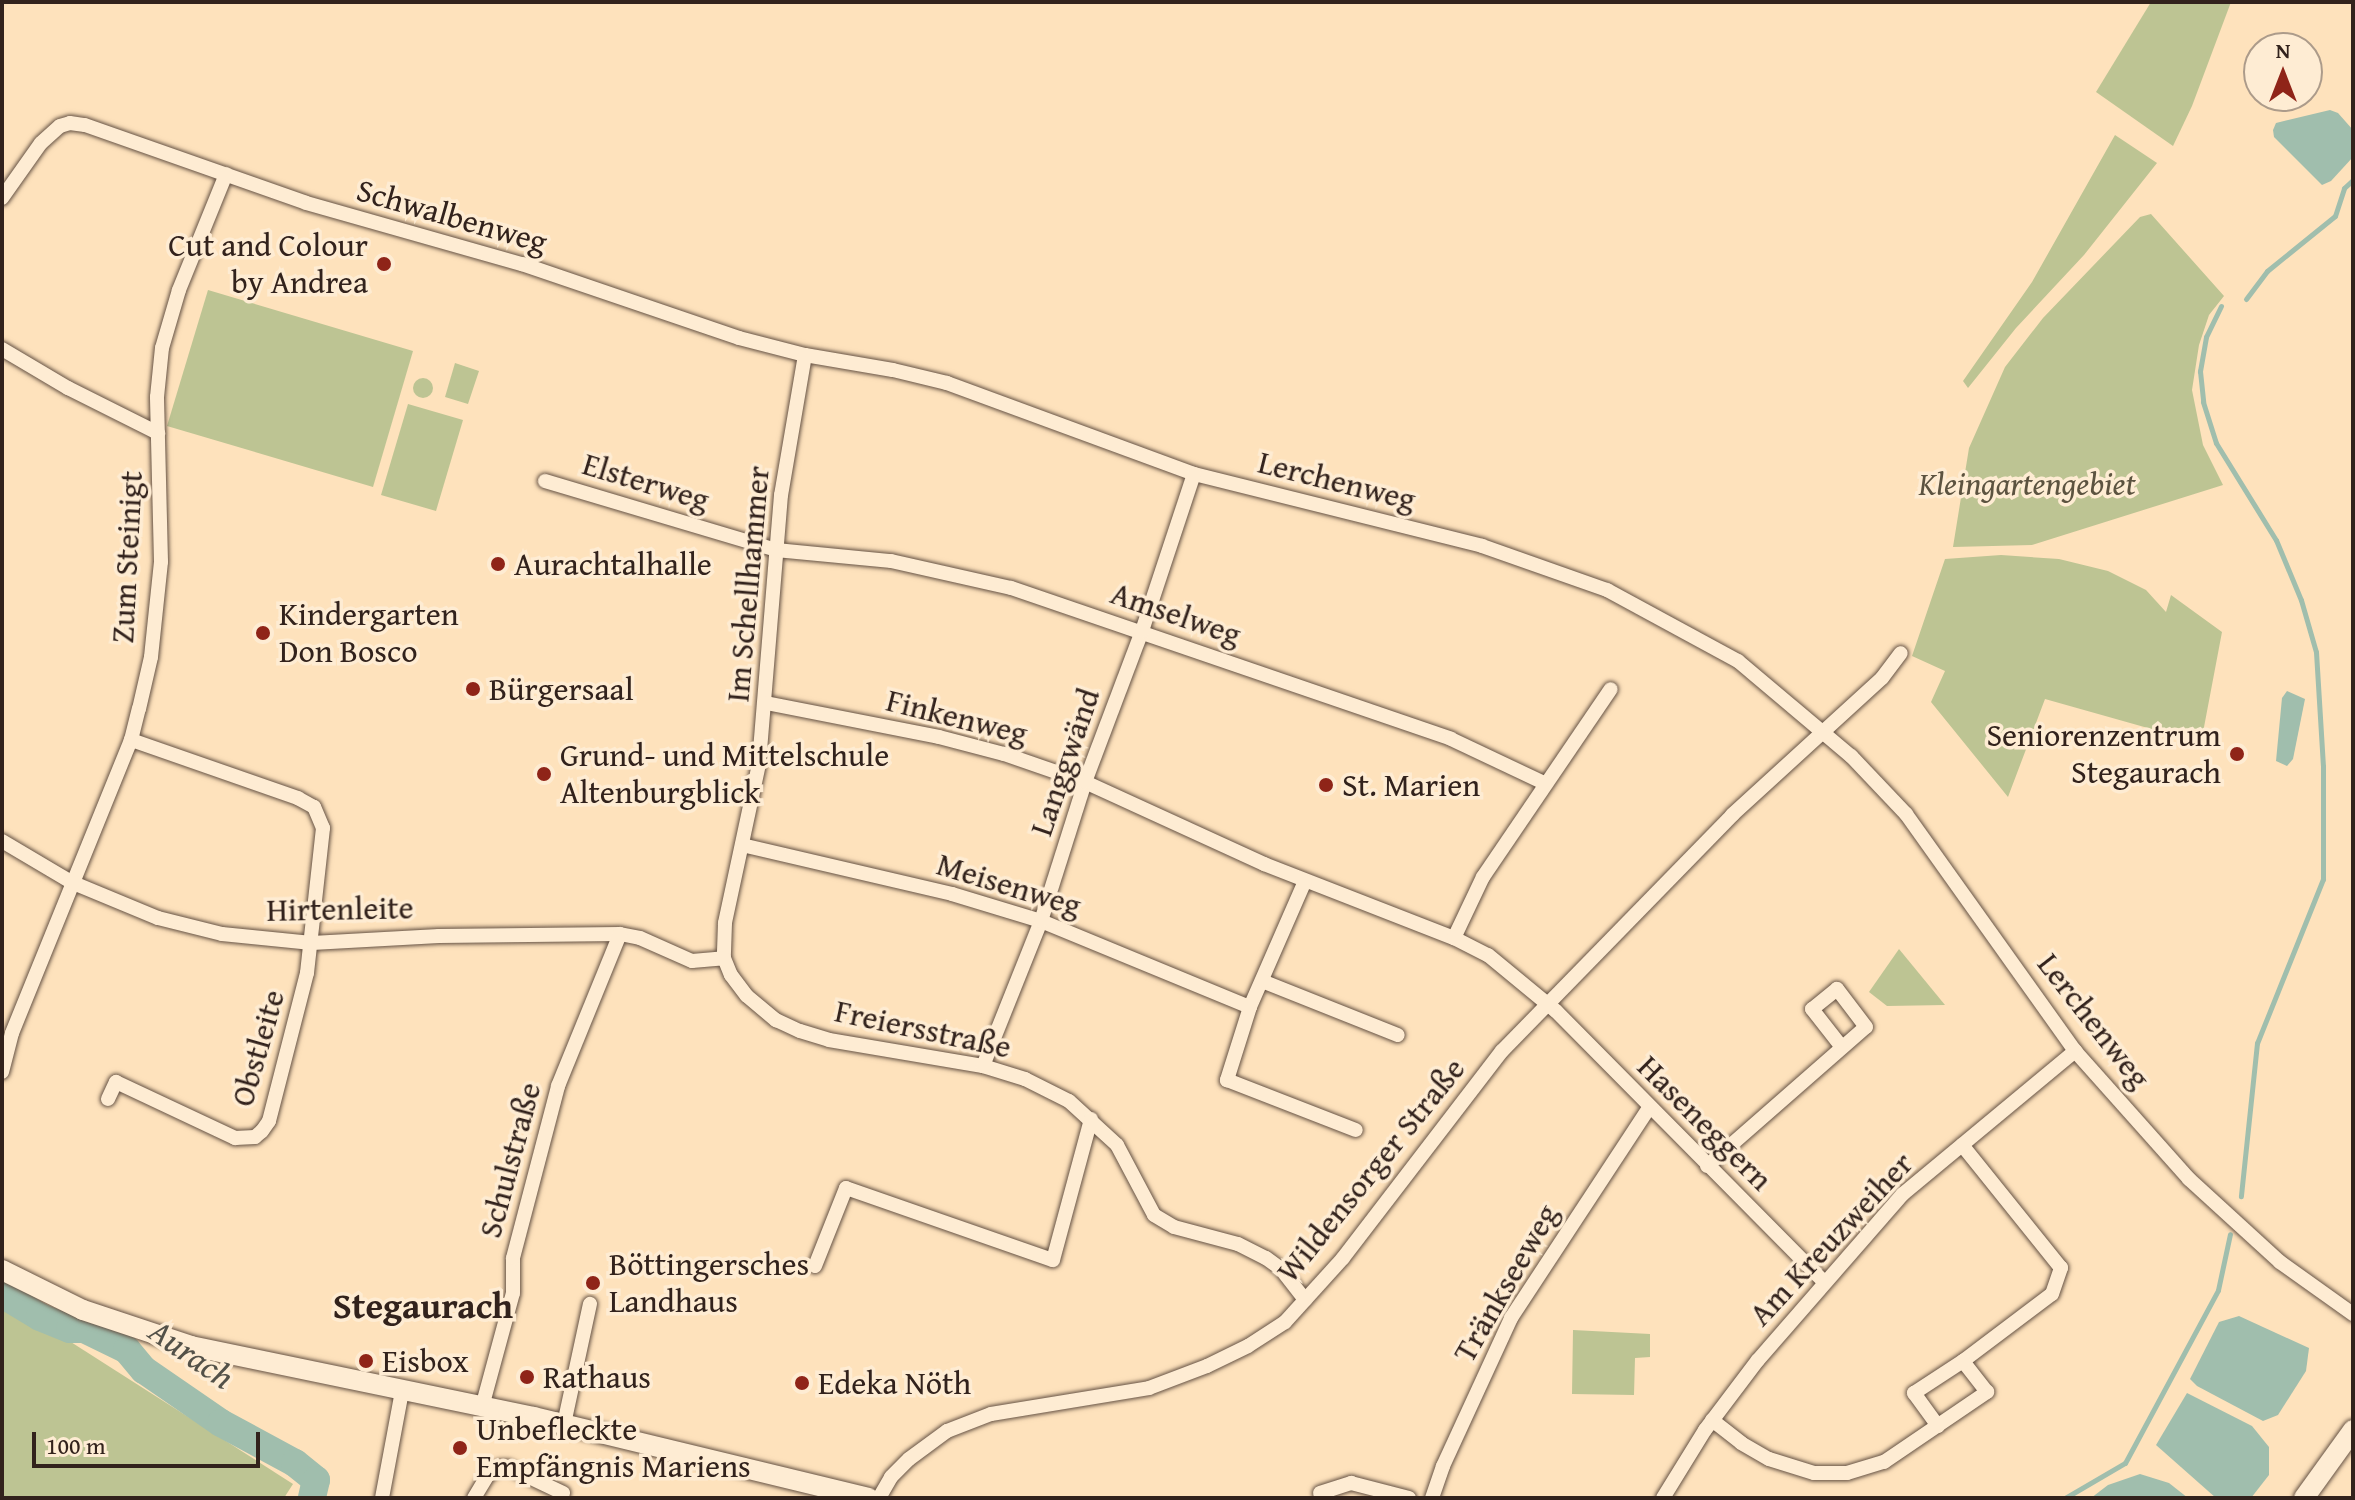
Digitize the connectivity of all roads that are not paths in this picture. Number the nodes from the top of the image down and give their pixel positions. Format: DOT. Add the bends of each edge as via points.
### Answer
graph roads {
  1 [pos="226,174"];
  2 [pos="2,198"];
  3 [pos="2,349"];
  4 [pos="805,355"];
  5 [pos="158,433"];
  6 [pos="1194,474"];
  7 [pos="545,481"];
  8 [pos="776,550"];
  9 [pos="1142,631"];
  10 [pos="1901,653"];
  11 [pos="1611,689"];
  12 [pos="766,703"];
  13 [pos="1824,731"];
  14 [pos="131,740"];
  15 [pos="1085,782"];
  16 [pos="1544,783"];
  17 [pos="2,841"];
  18 [pos="742,845"];
  19 [pos="1305,881"];
  20 [pos="71,882"];
  21 [pos="1041,921"];
  22 [pos="620,934"];
  23 [pos="1454,938"];
  24 [pos="312,943"];
  25 [pos="724,958"];
  26 [pos="1262,981"];
  27 [pos="1548,1004"];
  28 [pos="1250,1007"];
  29 [pos="1398,1035"];
  30 [pos="1841,1046"];
  31 [pos="2075,1051"];
  32 [pos="983,1066"];
  33 [pos="2,1072"];
  34 [pos="108,1099"];
  35 [pos="1649,1108"];
  36 [pos="1091,1119"];
  37 [pos="1356,1130"];
  38 [pos="1962,1145"];
  39 [pos="1707,1166"];
  40 [pos="815,1266"];
  41 [pos="2,1270"];
  42 [pos="1823,1281"];
  43 [pos="1305,1300"];
  44 [pos="590,1304"];
  45 [pos="2353,1314"];
  46 [pos="1963,1361"];
  47 [pos="402,1391"];
  48 [pos="482,1407"];
  49 [pos="1712,1420"];
  50 [pos="564,1424"];
  51 [pos="1938,1426"];
  52 [pos="2353,1430"];
  53 [pos="563,1493"];
  54 [pos="1320,1493"];
  55 [pos="386,1497"];
  56 [pos="474,1498"];
  57 [pos="868,1498"];
  58 [pos="879,1498"];
  59 [pos="1409,1498"];
  60 [pos="1432,1498"];
  61 [pos="1663,1498"];
  62 [pos="2304,1498"];
  1 -- 2 [label="street, Schwalbenweg" via="70,123 41,143"];
  1 -- 4 [label="street, Schwalbenweg"];
  1 -- 5 [label="street, Zum Steinigt" via="179,290 162,348"];
  3 -- 5 [label="street"];
  4 -- 6 [label="street, Lerchenweg" via="947,383"];
  4 -- 8 [label="street, Im Schellhammer"];
  5 -- 14 [label="street, Zum Steinigt" via="160,579 151,657"];
  6 -- 9 [label="street, Langgwänd"];
  6 -- 13 [label="street, Lerchenweg" via="1482,546 1607,590 1738,661"];
  7 -- 8 [label="street, Elsterweg"];
  8 -- 9 [label="street, Amselweg" via="891,561 996,585"];
  8 -- 12 [label="street, Im Schellhammer"];
  9 -- 15 [label="street, Langgwänd"];
  9 -- 16 [label="street, Amselweg" via="1451,739"];
  10 -- 13 [label="street" via="1882,678"];
  11 -- 16 [label="street"];
  12 -- 15 [label="street, Finkenweg" via="939,737"];
  12 -- 18 [label="street, Im Schellhammer"];
  13 -- 27 [label="street, Wildensorger Straße" via="1732,815"];
  13 -- 31 [label="street, Lerchenweg" via="1906,814"];
  14 -- 20 [label="street, Zum Steinigt"];
  14 -- 24 [label="street" via="266,785 314,807 323,828"];
  15 -- 19 [label="street, Finkenweg"];
  15 -- 21 [label="street, Langgwänd"];
  16 -- 23 [label="street" via="1483,877"];
  17 -- 20 [label="street, Hirtenleite"];
  18 -- 21 [label="street, Meisenweg" via="952,894"];
  18 -- 25 [label="street, Im Schellhammer" via="725,923"];
  19 -- 23 [label="street, Finkenweg"];
  19 -- 26 [label="street"];
  20 -- 24 [label="street, Hirtenleite" via="192,928"];
  20 -- 33 [label="street, Zum Steinigt"];
  21 -- 28 [label="street, Meisenweg"];
  21 -- 32 [label="street, Langgwänd"];
  22 -- 24 [label="street, Hirtenleite"];
  22 -- 25 [label="street" via="692,961"];
  22 -- 48 [label="street, Schulstraße" via="558,1086 513,1258 513,1293"];
  23 -- 27 [label="street, Haseneggern" via="1508,970"];
  24 -- 34 [label="street, Obstleite" via="269,1121 255,1137 235,1138 116,1082"];
  25 -- 32 [label="street, Freiersstraße" via="747,996 776,1020 800,1031"];
  26 -- 28 [label="street"];
  26 -- 29 [label="street"];
  27 -- 35 [label="street, Haseneggern"];
  27 -- 43 [label="street, Wildensorger Straße" via="1502,1051"];
  28 -- 37 [label="street" via="1227,1080"];
  30 -- 39 [label="street"];
  31 -- 38 [label="street, Am Kreuzweiher"];
  31 -- 45 [label="street, Lerchenweg" via="2189,1179 2280,1262"];
  32 -- 36 [label="street, Freiersstraße" via="1025,1079"];
  35 -- 39 [label="street, Haseneggern"];
  35 -- 60 [label="street, Tränkseeweg" via="1511,1318"];
  36 -- 40 [label="street" via="1053,1260 846,1188"];
  36 -- 43 [label="street, Freiersstraße" via="1117,1145 1154,1215 1174,1227 1238,1244 1266,1258"];
  38 -- 42 [label="street, Am Kreuzweiher" via="1903,1194"];
  38 -- 46 [label="street" via="2061,1268 2052,1294"];
  39 -- 42 [label="street, Haseneggern"];
  41 -- 47 [label="main road" via="83,1310 191,1346"];
  42 -- 49 [label="street, Am Kreuzweiher"];
  43 -- 58 [label="street, Wildensorger Straße" via="1285,1322 1248,1346 1149,1388 991,1414 947,1431 909,1459"];
  44 -- 50 [label="street"];
  46 -- 51 [label="street" via="1987,1392"];
  46 -- 51 [label="street" via="1914,1393"];
  47 -- 48 [label="main road"];
  47 -- 55 [label="street"];
  48 -- 50 [label="main road"];
  49 -- 51 [label="street" via="1769,1459 1814,1473 1847,1473 1884,1462"];
  49 -- 61 [label="street, Am Kreuzweiher"];
  50 -- 57 [label="main road"];
  52 -- 62 [label="main road"];
  53 -- 56 [label="street" via="500,1467 488,1475"];
  54 -- 59 [label="street" via="1351,1483"];
}
